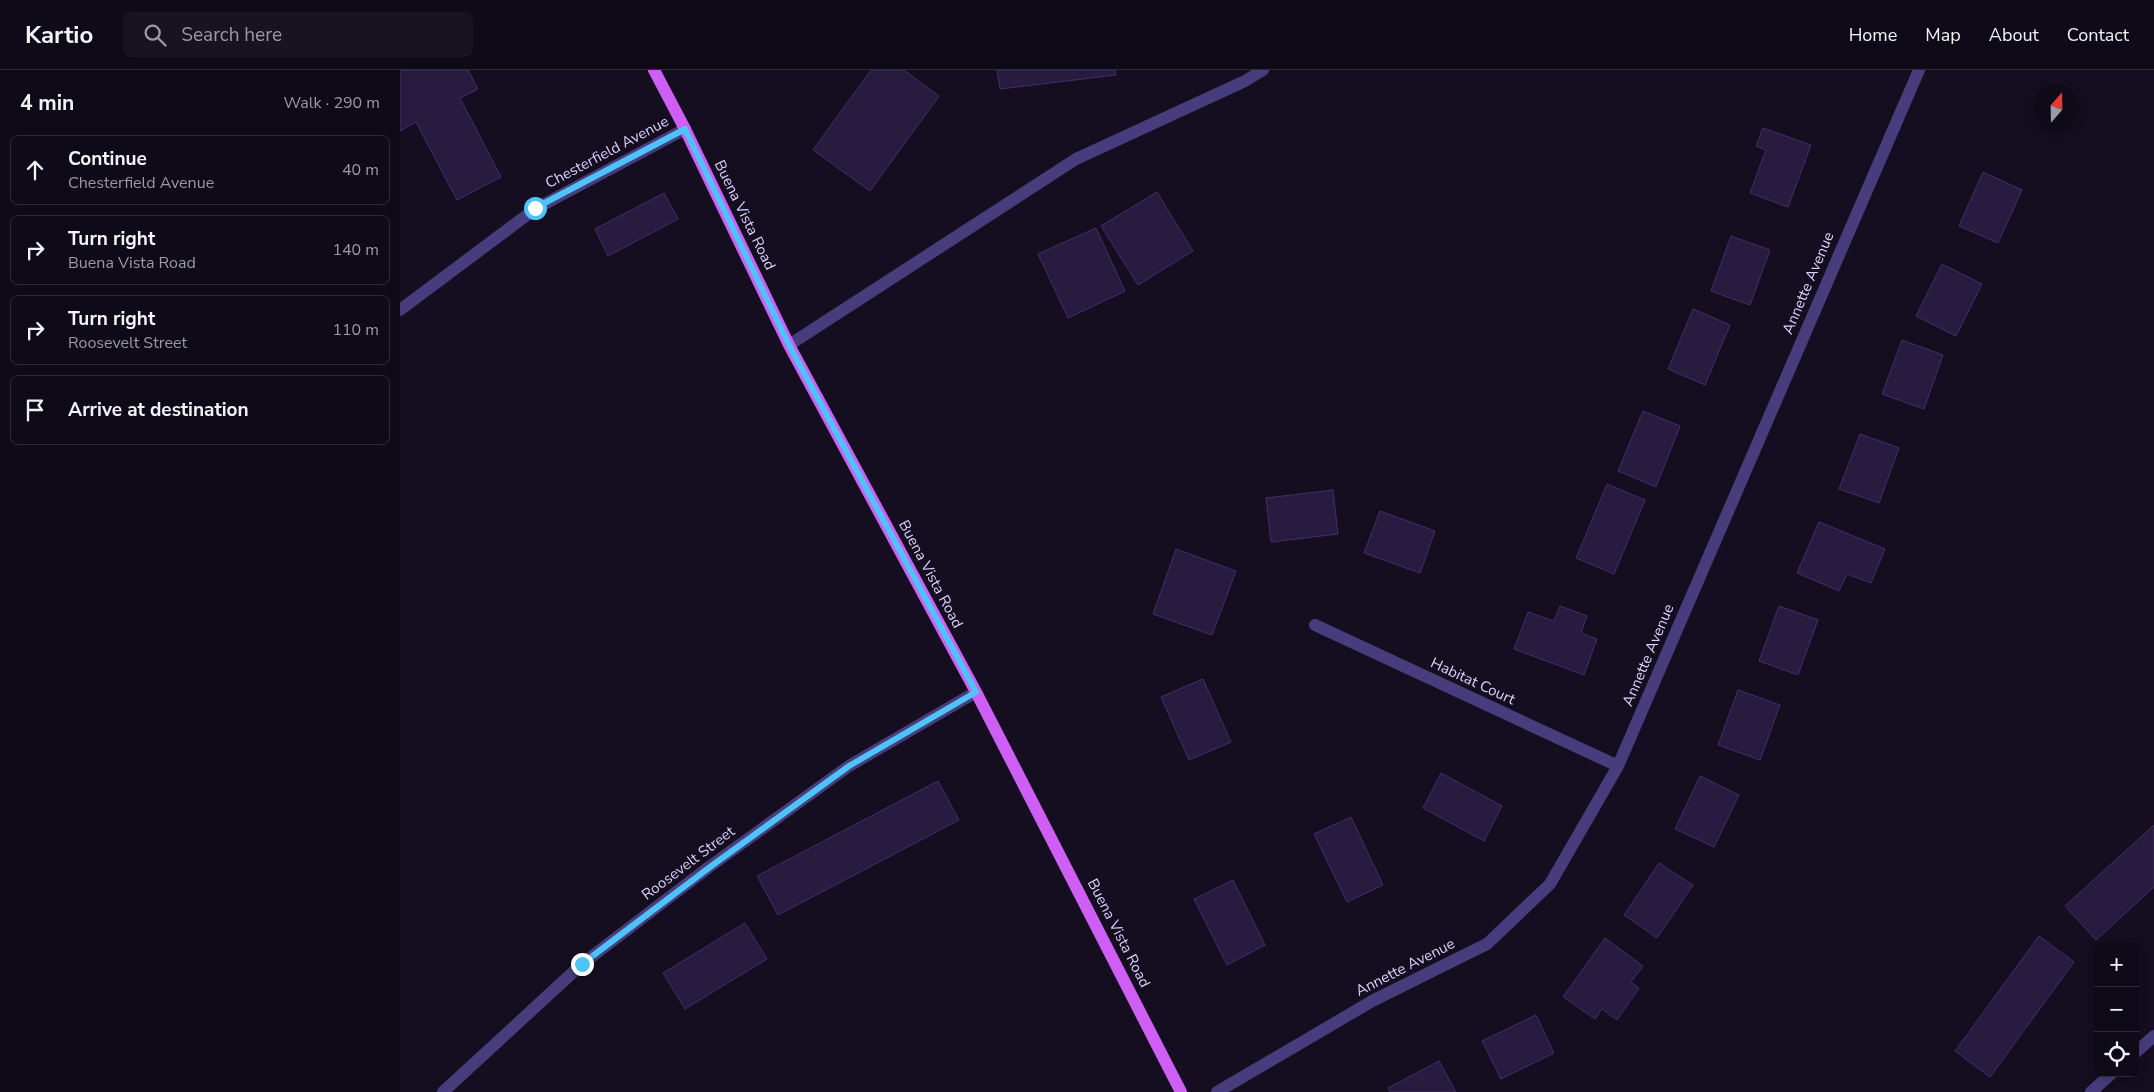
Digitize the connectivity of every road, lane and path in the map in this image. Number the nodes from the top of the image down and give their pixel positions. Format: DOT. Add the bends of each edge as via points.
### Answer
graph roads {
  1 [pos="654,70"];
  2 [pos="1263,70"];
  3 [pos="1919,70"];
  4 [pos="685,129"];
  5 [pos="400,310"];
  6 [pos="789,345"];
  7 [pos="1316,625"];
  8 [pos="976,692"];
  9 [pos="1618,766"];
  10 [pos="2154,1036"];
  11 [pos="2139,1049"];
  12 [pos="2108,1077"];
  13 [pos="443,1092"];
  14 [pos="1181,1092"];
  15 [pos="1217,1092"];
  16 [pos="2091,1092"];
  1 -- 4 [label="main road, Buena Vista Road"];
  2 -- 6 [label="street" via="1076,160"];
  3 -- 9 [label="street, Annette Avenue"];
  4 -- 5 [label="street, Chesterfield Avenue" via="535,208"];
  4 -- 6 [label="main road, Buena Vista Road"];
  6 -- 8 [label="main road, Buena Vista Road"];
  7 -- 9 [label="street, Habitat Court"];
  8 -- 13 [label="street, Roosevelt Street" via="849,766 702,872 582,964"];
  8 -- 14 [label="main road, Buena Vista Road"];
  9 -- 15 [label="street, Annette Avenue" via="1550,884 1487,944 1374,1000"];
  10 -- 11 [label="street"];
  12 -- 16 [label="street"];
}
